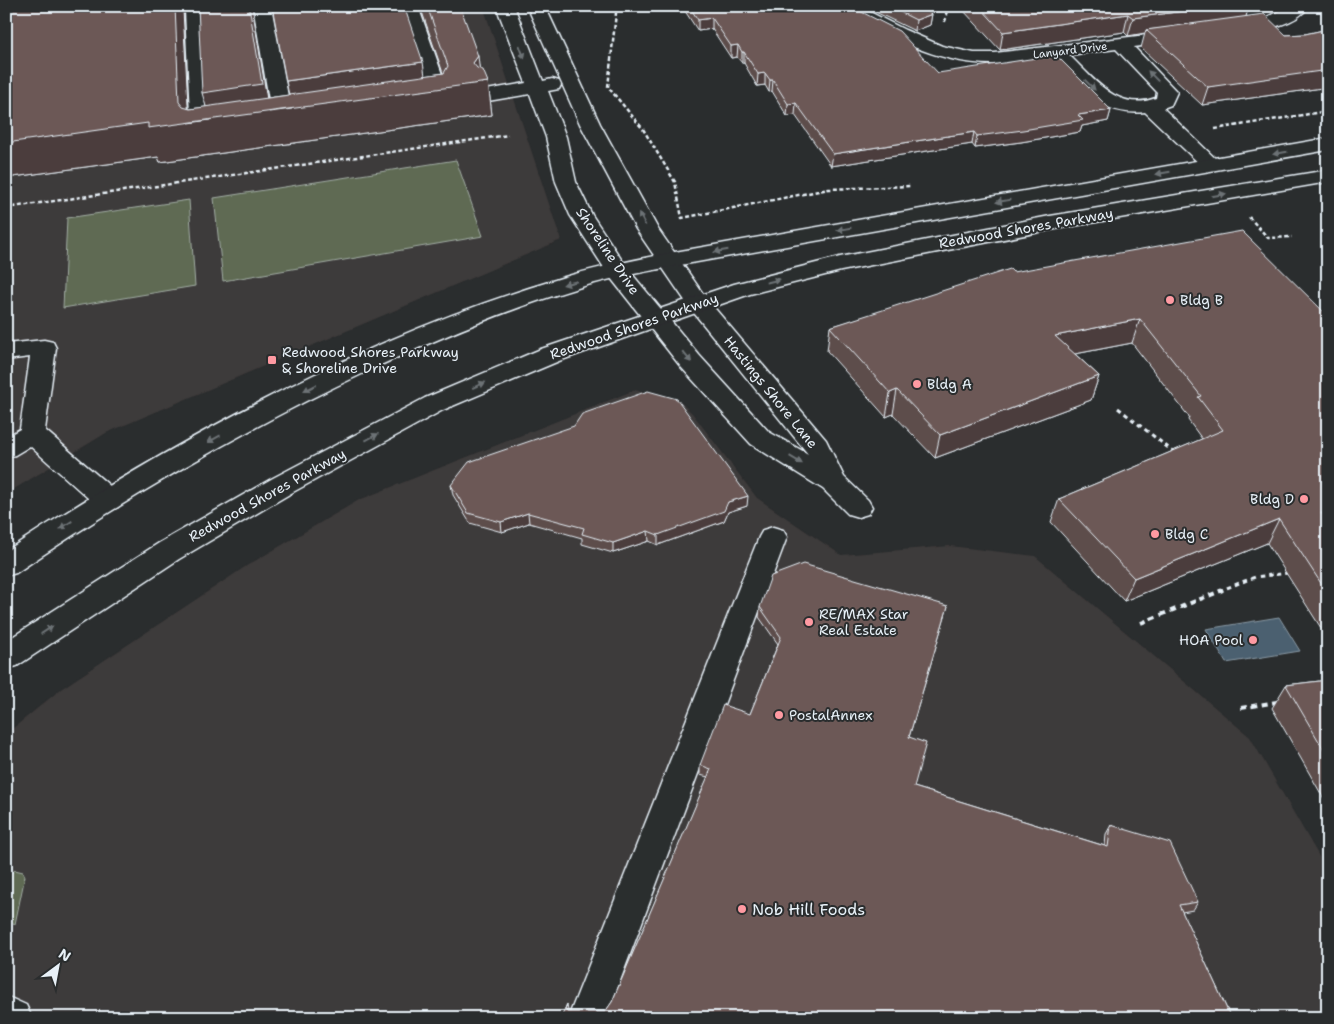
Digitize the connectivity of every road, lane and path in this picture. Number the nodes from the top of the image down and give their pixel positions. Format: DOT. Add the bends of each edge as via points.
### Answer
graph roads {
  1 [pos="262,6"];
  2 [pos="409,6"];
  3 [pos="505,6"];
  4 [pos="536,6"];
  5 [pos="613,6"];
  6 [pos="844,6"];
  7 [pos="1300,6"];
  8 [pos="194,10"];
  9 [pos="1222,30"];
  10 [pos="1194,34"];
  11 [pos="1120,43"];
  12 [pos="1055,52"];
  13 [pos="571,83"];
  14 [pos="536,88"];
  15 [pos="488,95"];
  16 [pos="412,104"];
  17 [pos="1149,106"];
  18 [pos="1328,111"];
  19 [pos="283,123"];
  20 [pos="228,131"];
  21 [pos="508,136"];
  22 [pos="1187,141"];
  23 [pos="1328,144"];
  24 [pos="1212,164"];
  25 [pos="1328,176"];
  26 [pos="918,186"];
  27 [pos="6,208"];
  28 [pos="1246,212"];
  29 [pos="1292,237"];
  30 [pos="669,260"];
  31 [pos="618,272"];
  32 [pos="698,303"];
  33 [pos="656,320"];
  34 [pos="6,352"];
  35 [pos="1118,408"];
  36 [pos="32,433"];
  37 [pos="6,449"];
  38 [pos="1178,455"];
  39 [pos="833,482"];
  40 [pos="108,500"];
  41 [pos="858,507"];
  42 [pos="773,537"];
  43 [pos="6,565"];
  44 [pos="1299,572"];
  45 [pos="1141,623"];
  46 [pos="6,656"];
  47 [pos="1280,701"];
  48 [pos="1241,708"];
  49 [pos="6,1015"];
  50 [pos="13,1018"];
  51 [pos="587,1018"];
  1 -- 19 [label="street"];
  2 -- 16 [label="street" via="441,100"];
  3 -- 14 [label="street, Shoreline Drive, one-way"];
  4 -- 13 [label="street"];
  5 -- 26 [label="path" via="616,13 608,87 642,129 675,182 682,218 829,189"];
  6 -- 12 [label="street, Lanyard Drive" via="929,48 957,57 995,59"];
  7 -- 9 [label="street" via="1289,16"];
  8 -- 20 [label="street" via="201,135"];
  10 -- 11 [label="street, Lanyard Drive"];
  11 -- 12 [label="street, Lanyard Drive"];
  17 -- 11 [label="street, one-way" via="1164,101 1167,92"];
  12 -- 17 [label="street, one-way" via="1108,100 1127,106"];
  13 -- 14 [label="street"];
  30 -- 13 [label="street, one-way" via="647,229"];
  14 -- 15 [label="street"];
  14 -- 31 [label="street, Shoreline Drive" via="556,137 566,182 581,215"];
  17 -- 22 [label="street"];
  18 -- 22 [label="path" via="1214,129"];
  21 -- 27 [label="path"];
  22 -- 24 [label="street"];
  23 -- 24 [label="street, one-way"];
  24 -- 30 [label="street, one-way"];
  32 -- 25 [label="street, Redwood Shores Parkway, one-way" via="751,286 927,246"];
  28 -- 29 [label="path" via="1268,238"];
  30 -- 31 [label="street"];
  30 -- 32 [label="street"];
  31 -- 33 [label="street, Shoreline Drive"];
  31 -- 40 [label="street, one-way" via="563,284 511,302 339,374 257,415"];
  32 -- 33 [label="street, Redwood Shores Parkway"];
  32 -- 39 [label="street, Hastings Shore Lane" via="817,446"];
  33 -- 39 [label="street, Shoreline Drive, one-way" via="760,438"];
  46 -- 33 [label="street, Redwood Shores Parkway, one-way" via="169,551 434,404 550,355"];
  34 -- 36 [label="street" via="44,348"];
  35 -- 38 [label="path"];
  36 -- 37 [label="street"];
  36 -- 40 [label="street"];
  39 -- 41 [label="street, Hastings Shore Lane"];
  40 -- 43 [label="street, one-way"];
  42 -- 51 [label="street"];
  44 -- 45 [label="path" via="1255,577"];
  47 -- 48 [label="path"];
  49 -- 50 [label="street"];
}
